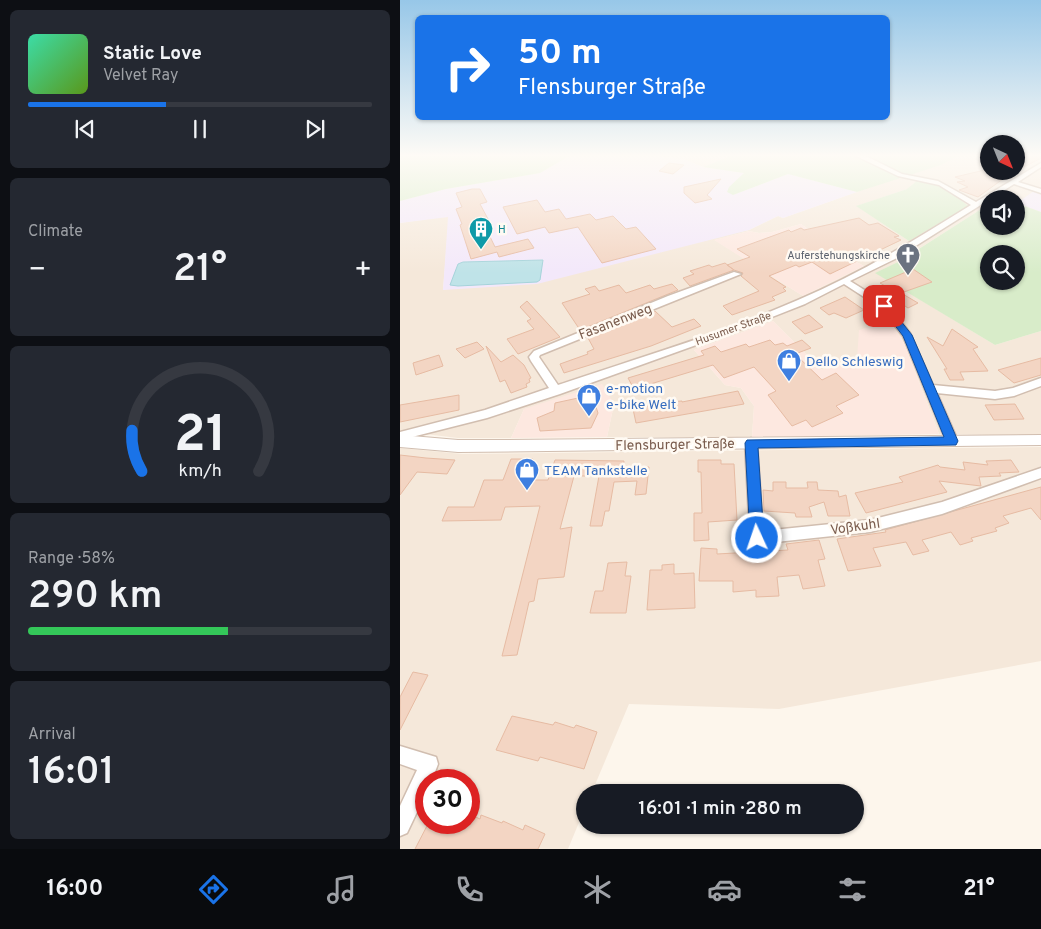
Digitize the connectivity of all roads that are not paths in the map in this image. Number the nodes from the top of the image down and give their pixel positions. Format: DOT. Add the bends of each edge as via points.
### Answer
graph roads {
  1 [pos="958,195"];
  2 [pos="993,195"];
  3 [pos="976,205"];
  4 [pos="737,274"];
  5 [pos="846,282"];
  6 [pos="1041,382"];
  7 [pos="928,388"];
  8 [pos="556,391"];
  9 [pos="400,436"];
  10 [pos="1041,440"];
  11 [pos="400,441"];
  12 [pos="952,441"];
  13 [pos="751,443"];
  14 [pos="1041,473"];
  15 [pos="400,755"];
  16 [pos="400,826"];
  1 -- 3 [label="street"];
  2 -- 3 [label="street, Husumer Straße"];
  3 -- 5 [label="street, Husumer Straße"];
  4 -- 8 [label="street, Fasanenweg" via="537,353 535,362"];
  5 -- 7 [label="street" via="884,306 896,320 907,335"];
  5 -- 8 [label="street, Husumer Straße" via="746,324"];
  6 -- 7 [label="street" via="995,395"];
  7 -- 12 [label="street"];
  8 -- 9 [label="street, Husumer Straße" via="487,414"];
  10 -- 12 [label="street, Flensburger Straße"];
  11 -- 13 [label="street, Flensburger Straße" via="458,446"];
  12 -- 13 [label="street, Flensburger Straße"];
  13 -- 14 [label="street, Voßkuhl" via="757,538 870,526 942,508"];
  15 -- 16 [label="street" via="429,764"];
}
